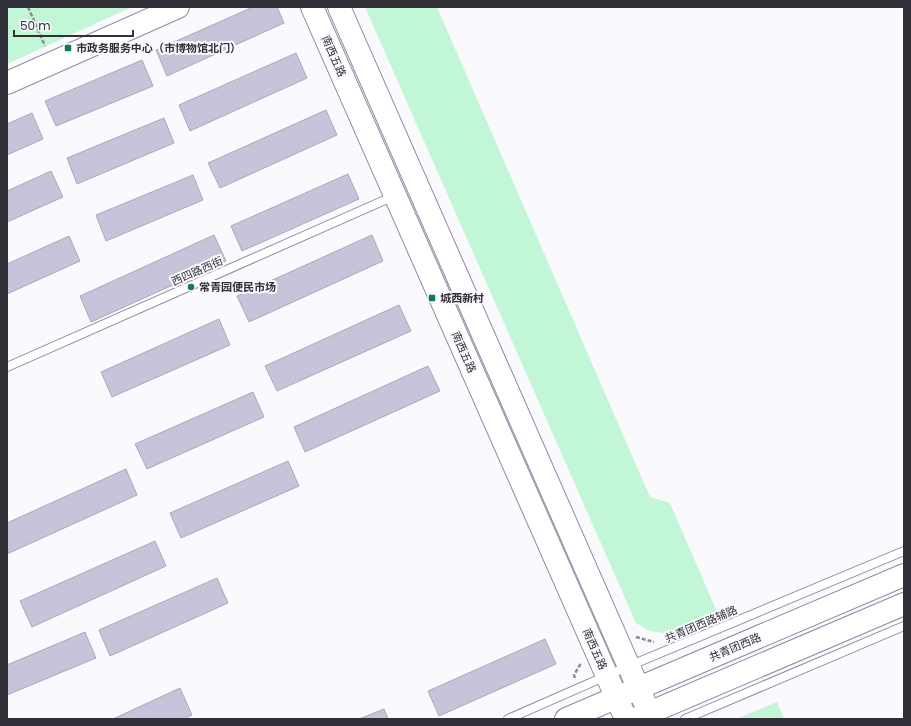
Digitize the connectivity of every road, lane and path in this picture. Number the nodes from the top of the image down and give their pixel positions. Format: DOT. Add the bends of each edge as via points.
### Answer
graph roads {
  1 [pos="28,7"];
  2 [pos="178,7"];
  3 [pos="312,7"];
  4 [pos="339,7"];
  5 [pos="53,63"];
  6 [pos="7,83"];
  7 [pos="395,195"];
  8 [pos="7,367"];
  9 [pos="904,551"];
  10 [pos="904,575"];
  11 [pos="904,604"];
  12 [pos="904,626"];
  13 [pos="629,666"];
  14 [pos="607,676"];
  15 [pos="639,688"];
  16 [pos="616,698"];
  17 [pos="646,717"];
  18 [pos="508,719"];
  19 [pos="566,719"];
  20 [pos="626,719"];
  21 [pos="685,719"];
  1 -- 5 [label="path"];
  2 -- 5 [label="street"];
  3 -- 7 [label="street, 南西五路"];
  4 -- 13 [label="street"];
  5 -- 6 [label="street"];
  7 -- 8 [label="lane, 西四路西街"];
  7 -- 14 [label="street, 南西五路"];
  9 -- 13 [label="lane, 共青团西路辅路"];
  10 -- 15 [label="street, 共青团西路"];
  11 -- 17 [label="street"];
  12 -- 21 [label="lane"];
  13 -- 14 [label="lane, 共青团西路辅路"];
  13 -- 15 [label="street"];
  14 -- 16 [label="street, 南西五路"];
  14 -- 18 [label="lane, 共青团西路辅路"];
  15 -- 16 [label="street, 共青团西路"];
  15 -- 17 [label="street"];
  16 -- 19 [label="street, 共青团西路"];
  16 -- 20 [label="street, 南西五路"];
}
